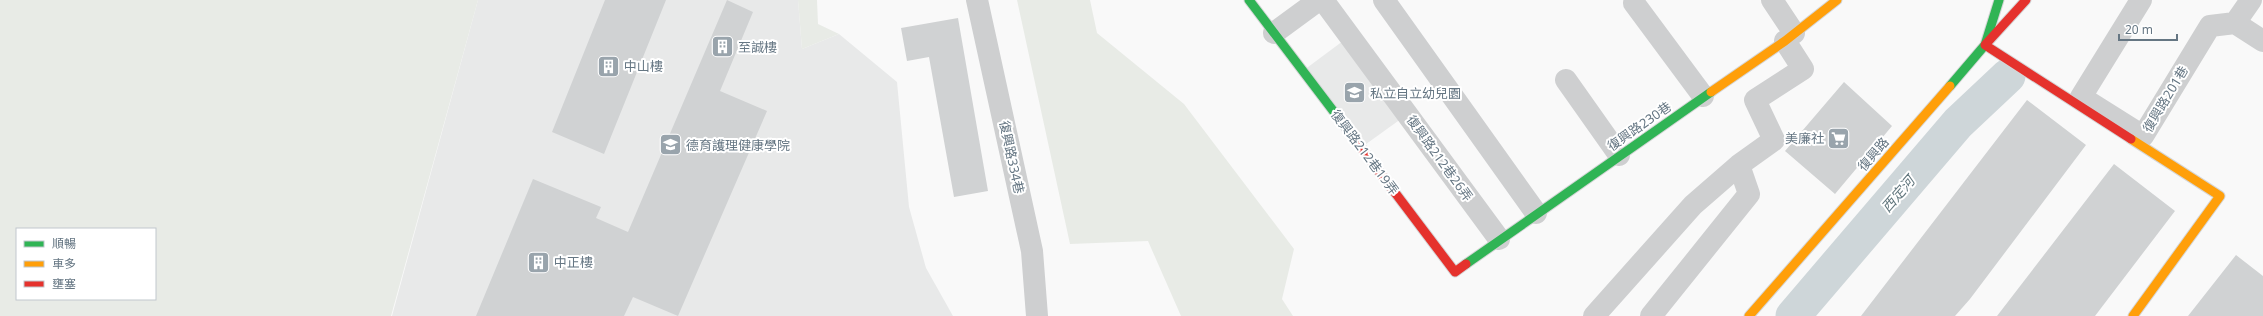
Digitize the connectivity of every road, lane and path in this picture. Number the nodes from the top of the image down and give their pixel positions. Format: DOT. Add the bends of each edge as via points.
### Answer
graph roads {
  1 [pos="977,0"];
  2 [pos="1249,0"];
  3 [pos="1319,0"];
  4 [pos="1323,0"];
  5 [pos="1384,0"];
  6 [pos="1772,0"];
  7 [pos="1837,0"];
  8 [pos="1999,0"];
  9 [pos="2026,0"];
  10 [pos="2141,0"];
  11 [pos="2252,0"];
  12 [pos="1634,3"];
  13 [pos="2235,23"];
  14 [pos="1274,33"];
  15 [pos="1789,37"];
  16 [pos="2263,42"];
  17 [pos="1985,45"];
  18 [pos="1566,80"];
  19 [pos="1703,96"];
  20 [pos="1619,155"];
  21 [pos="1739,165"];
  22 [pos="1536,213"];
  23 [pos="1499,239"];
  24 [pos="1455,272"];
  25 [pos="1037,316"];
  26 [pos="1594,316"];
  27 [pos="1651,316"];
  28 [pos="1749,316"];
  29 [pos="2133,316"];
  1 -- 25 [label="street, 復興路334巷" via="1032,251"];
  2 -- 14 [label="street, 復興路212巷19弄"];
  3 -- 14 [label="street"];
  4 -- 23 [label="street, 復興路212巷26弄"];
  5 -- 22 [label="street"];
  6 -- 15 [label="street"];
  7 -- 15 [label="street, 復興路230巷"];
  8 -- 17 [label="street, 復興路"];
  9 -- 17 [label="street"];
  10 -- 13 [label="street, 復興路201巷" via="2081,97 2143,136 2210,26"];
  11 -- 13 [label="street"];
  12 -- 19 [label="street"];
  13 -- 16 [label="street"];
  14 -- 24 [label="street, 復興路212巷19弄"];
  15 -- 19 [label="street, 復興路230巷"];
  15 -- 21 [label="street" via="1802,69 1755,100 1774,140"];
  17 -- 28 [label="street, 復興路"];
  17 -- 29 [label="street" via="2220,196"];
  18 -- 20 [label="street"];
  19 -- 20 [label="street, 復興路230巷"];
  20 -- 22 [label="street, 復興路230巷"];
  21 -- 26 [label="street" via="1693,205"];
  21 -- 27 [label="street" via="1749,194"];
  22 -- 23 [label="street, 復興路230巷"];
  23 -- 24 [label="street, 復興路230巷"];
}
